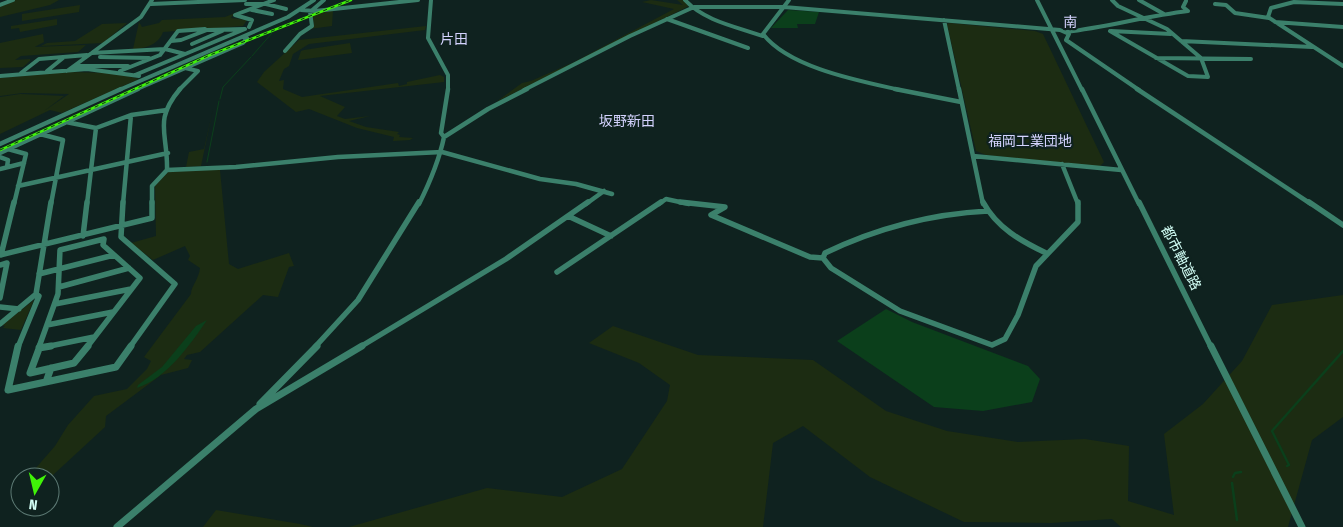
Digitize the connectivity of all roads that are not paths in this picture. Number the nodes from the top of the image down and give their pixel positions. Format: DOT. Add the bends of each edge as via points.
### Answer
graph roads {
  1 [pos="14,0"];
  2 [pos="274,0"];
  3 [pos="314,0"];
  4 [pos="324,0"];
  5 [pos="418,0"];
  6 [pos="432,0"];
  7 [pos="685,0"];
  8 [pos="789,0"];
  9 [pos="1037,0"];
  10 [pos="1112,0"];
  11 [pos="1139,0"];
  12 [pos="1186,1"];
  13 [pos="151,2"];
  14 [pos="245,2"];
  15 [pos="0,4"];
  16 [pos="266,4"];
  17 [pos="1215,4"];
  18 [pos="1343,4"];
  19 [pos="784,7"];
  20 [pos="286,8"];
  21 [pos="692,8"];
  22 [pos="252,10"];
  23 [pos="301,10"];
  24 [pos="310,11"];
  25 [pos="272,14"];
  26 [pos="1164,14"];
  27 [pos="1142,17"];
  28 [pos="1269,18"];
  29 [pos="667,19"];
  30 [pos="944,20"];
  31 [pos="1275,22"];
  32 [pos="249,27"];
  33 [pos="1343,27"];
  34 [pos="1099,28"];
  35 [pos="228,29"];
  36 [pos="259,30"];
  37 [pos="1051,30"];
  38 [pos="1110,31"];
  39 [pos="1066,32"];
  40 [pos="1171,34"];
  41 [pos="763,36"];
  42 [pos="242,37"];
  43 [pos="179,40"];
  44 [pos="171,41"];
  45 [pos="1181,41"];
  46 [pos="192,44"];
  47 [pos="203,46"];
  48 [pos="1312,46"];
  49 [pos="748,48"];
  50 [pos="165,49"];
  51 [pos="285,51"];
  52 [pos="108,52"];
  53 [pos="91,54"];
  54 [pos="186,54"];
  55 [pos="64,57"];
  56 [pos="1200,57"];
  57 [pos="153,58"];
  58 [pos="1155,58"];
  59 [pos="1251,58"];
  60 [pos="74,66"];
  61 [pos="132,66"];
  62 [pos="1343,66"];
  63 [pos="185,67"];
  64 [pos="47,70"];
  65 [pos="67,71"];
  66 [pos="120,71"];
  67 [pos="21,74"];
  68 [pos="135,75"];
  69 [pos="0,76"];
  70 [pos="146,78"];
  71 [pos="961,102"];
  72 [pos="167,110"];
  73 [pos="131,115"];
  74 [pos="66,122"];
  75 [pos="96,128"];
  76 [pos="40,134"];
  77 [pos="444,136"];
  78 [pos="0,144"];
  79 [pos="8,149"];
  80 [pos="442,152"];
  81 [pos="0,153"];
  82 [pos="168,153"];
  83 [pos="973,156"];
  84 [pos="0,157"];
  85 [pos="125,162"];
  86 [pos="24,163"];
  87 [pos="1062,164"];
  88 [pos="7,167"];
  89 [pos="0,169"];
  90 [pos="91,170"];
  91 [pos="167,170"];
  92 [pos="1121,170"];
  93 [pos="56,178"];
  94 [pos="18,186"];
  95 [pos="604,190"];
  96 [pos="612,194"];
  97 [pos="988,211"];
  98 [pos="568,216"];
  99 [pos="1343,225"];
  100 [pos="122,226"];
  101 [pos="84,235"];
  102 [pos="611,236"];
  103 [pos="43,244"];
  104 [pos="82,244"];
  105 [pos="1046,253"];
  106 [pos="0,255"];
  107 [pos="114,255"];
  108 [pos="823,258"];
  109 [pos="0,265"];
  110 [pos="129,268"];
  111 [pos="59,269"];
  112 [pos="557,272"];
  113 [pos="39,274"];
  114 [pos="1,284"];
  115 [pos="59,287"];
  116 [pos="131,289"];
  117 [pos="36,294"];
  118 [pos="0,298"];
  119 [pos="55,304"];
  120 [pos="0,307"];
  121 [pos="19,309"];
  122 [pos="113,312"];
  123 [pos="0,324"];
  124 [pos="47,325"];
  125 [pos="94,337"];
  126 [pos="39,348"];
  127 [pos="50,368"];
  128 [pos="46,382"];
  129 [pos="256,409"];
  130 [pos="117,527"];
  131 [pos="1302,527"];
  1 -- 15 [label="street"];
  2 -- 16 [label="street"];
  3 -- 23 [label="street"];
  4 -- 24 [label="street"];
  5 -- 24 [label="street"];
  6 -- 77 [label="street" via="428,38 448,75 448,100 441,133"];
  7 -- 21 [label="street"];
  8 -- 19 [label="street"];
  9 -- 37 [label="street, 都市軸道路"];
  10 -- 27 [label="street"];
  11 -- 26 [label="street"];
  12 -- 26 [label="street" via="1183,7 1188,11"];
  13 -- 14 [label="street"];
  13 -- 53 [label="street" via="138,19"];
  14 -- 16 [label="street"];
  16 -- 20 [label="street"];
  16 -- 22 [label="street"];
  17 -- 28 [label="street" via="1226,5 1235,14"];
  18 -- 28 [label="street" via="1294,2 1271,8"];
  19 -- 21 [label="street"];
  19 -- 30 [label="street"];
  19 -- 41 [label="street"];
  21 -- 29 [label="street"];
  21 -- 41 [label="street"];
  22 -- 25 [label="street"];
  22 -- 32 [label="street" via="235,16 252,20"];
  23 -- 24 [label="street"];
  23 -- 36 [label="street"];
  24 -- 51 [label="street" via="312,26"];
  26 -- 27 [label="street"];
  27 -- 34 [label="street"];
  27 -- 40 [label="street"];
  28 -- 31 [label="street"];
  29 -- 49 [label="street"];
  29 -- 77 [label="street" via="488,109"];
  30 -- 37 [label="street"];
  30 -- 71 [label="street"];
  31 -- 33 [label="street"];
  31 -- 48 [label="street"];
  32 -- 36 [label="street"];
  32 -- 44 [label="street" via="178,31"];
  34 -- 38 [label="street"];
  34 -- 39 [label="street"];
  35 -- 43 [label="street" via="207,30"];
  35 -- 46 [label="street"];
  35 -- 47 [label="street" via="245,29"];
  36 -- 42 [label="street"];
  37 -- 39 [label="street"];
  37 -- 92 [label="street, 都市軸道路"];
  38 -- 40 [label="street"];
  38 -- 58 [label="street"];
  39 -- 99 [label="street" via="1070,35 1066,38 1068,42"];
  40 -- 45 [label="street"];
  41 -- 71 [label="street" via="768,43 825,70 887,88"];
  42 -- 63 [label="street" via="247,38 243,43"];
  42 -- 70 [label="street"];
  43 -- 44 [label="street"];
  43 -- 46 [label="street"];
  44 -- 50 [label="street"];
  45 -- 48 [label="street"];
  45 -- 56 [label="street"];
  46 -- 47 [label="street"];
  47 -- 54 [label="street"];
  48 -- 62 [label="street"];
  50 -- 52 [label="street"];
  50 -- 54 [label="street"];
  50 -- 57 [label="street"];
  52 -- 53 [label="street"];
  52 -- 57 [label="street" via="100,57"];
  53 -- 55 [label="street"];
  53 -- 60 [label="street"];
  54 -- 68 [label="street"];
  55 -- 64 [label="street"];
  55 -- 67 [label="street" via="39,59"];
  56 -- 58 [label="street"];
  56 -- 58 [label="street" via="1208,77 1189,76"];
  56 -- 59 [label="street" via="1220,60"];
  57 -- 61 [label="street"];
  60 -- 61 [label="street"];
  60 -- 65 [label="street"];
  61 -- 66 [label="street"];
  63 -- 72 [label="street" via="198,71 171,100"];
  63 -- 74 [label="street"];
  64 -- 65 [label="street"];
  64 -- 67 [label="street"];
  65 -- 66 [label="street"];
  66 -- 68 [label="street"];
  67 -- 69 [label="street"];
  68 -- 70 [label="street"];
  70 -- 78 [label="street"];
  71 -- 83 [label="street"];
  72 -- 73 [label="street"];
  72 -- 82 [label="street" via="162,125"];
  73 -- 75 [label="street"];
  73 -- 85 [label="street"];
  74 -- 75 [label="street"];
  74 -- 76 [label="street"];
  75 -- 90 [label="street"];
  76 -- 79 [label="street"];
  76 -- 93 [label="street" via="63,140"];
  77 -- 80 [label="street"];
  79 -- 81 [label="street"];
  79 -- 86 [label="street" via="26,154"];
  80 -- 91 [label="street"];
  80 -- 95 [label="street" via="540,178"];
  80 -- 129 [label="street" via="413,213 366,290"];
  82 -- 85 [label="street"];
  82 -- 91 [label="street"];
  83 -- 87 [label="street"];
  83 -- 97 [label="street" via="983,203"];
  84 -- 88 [label="street" via="8,160"];
  85 -- 90 [label="street"];
  85 -- 100 [label="street"];
  86 -- 88 [label="street"];
  86 -- 94 [label="street"];
  87 -- 92 [label="street"];
  87 -- 105 [label="street" via="1079,205 1080,217 1075,228"];
  88 -- 89 [label="street"];
  90 -- 93 [label="street"];
  90 -- 101 [label="street"];
  91 -- 100 [label="street" via="152,186 152,218"];
  92 -- 131 [label="street, 都市軸道路"];
  93 -- 94 [label="street"];
  93 -- 103 [label="street"];
  94 -- 106 [label="street"];
  95 -- 96 [label="street"];
  95 -- 98 [label="street"];
  97 -- 105 [label="street" via="1016,237"];
  97 -- 108 [label="street" via="936,216 878,230 825,252"];
  98 -- 102 [label="street"];
  98 -- 129 [label="street" via="489,270"];
  100 -- 101 [label="street"];
  100 -- 128 [label="street" via="121,238 175,284 116,367"];
  101 -- 103 [label="street"];
  101 -- 104 [label="street"];
  102 -- 108 [label="street" via="666,199 725,207 711,215 810,257"];
  102 -- 112 [label="street"];
  103 -- 106 [label="street"];
  103 -- 113 [label="street"];
  104 -- 107 [label="street" via="104,239 103,245"];
  104 -- 111 [label="street" via="60,250"];
  105 -- 108 [label="street" via="1028,282 1007,336 992,345 900,311 831,268"];
  107 -- 110 [label="street"];
  107 -- 111 [label="street"];
  109 -- 114 [label="street" via="7,263"];
  110 -- 115 [label="street"];
  110 -- 116 [label="street" via="140,278"];
  111 -- 113 [label="street"];
  111 -- 115 [label="street"];
  113 -- 117 [label="street"];
  114 -- 118 [label="street"];
  115 -- 119 [label="street"];
  116 -- 119 [label="street"];
  116 -- 122 [label="street"];
  117 -- 121 [label="street"];
  117 -- 128 [label="street" via="39,296 34,312 19,340 8,390"];
  119 -- 124 [label="street"];
  120 -- 121 [label="street"];
  121 -- 123 [label="street"];
  122 -- 124 [label="street"];
  122 -- 125 [label="street"];
  124 -- 126 [label="street"];
  125 -- 126 [label="street"];
  125 -- 127 [label="street" via="74,363"];
  126 -- 127 [label="street" via="30,373"];
  127 -- 128 [label="street"];
  129 -- 130 [label="street"];
}
